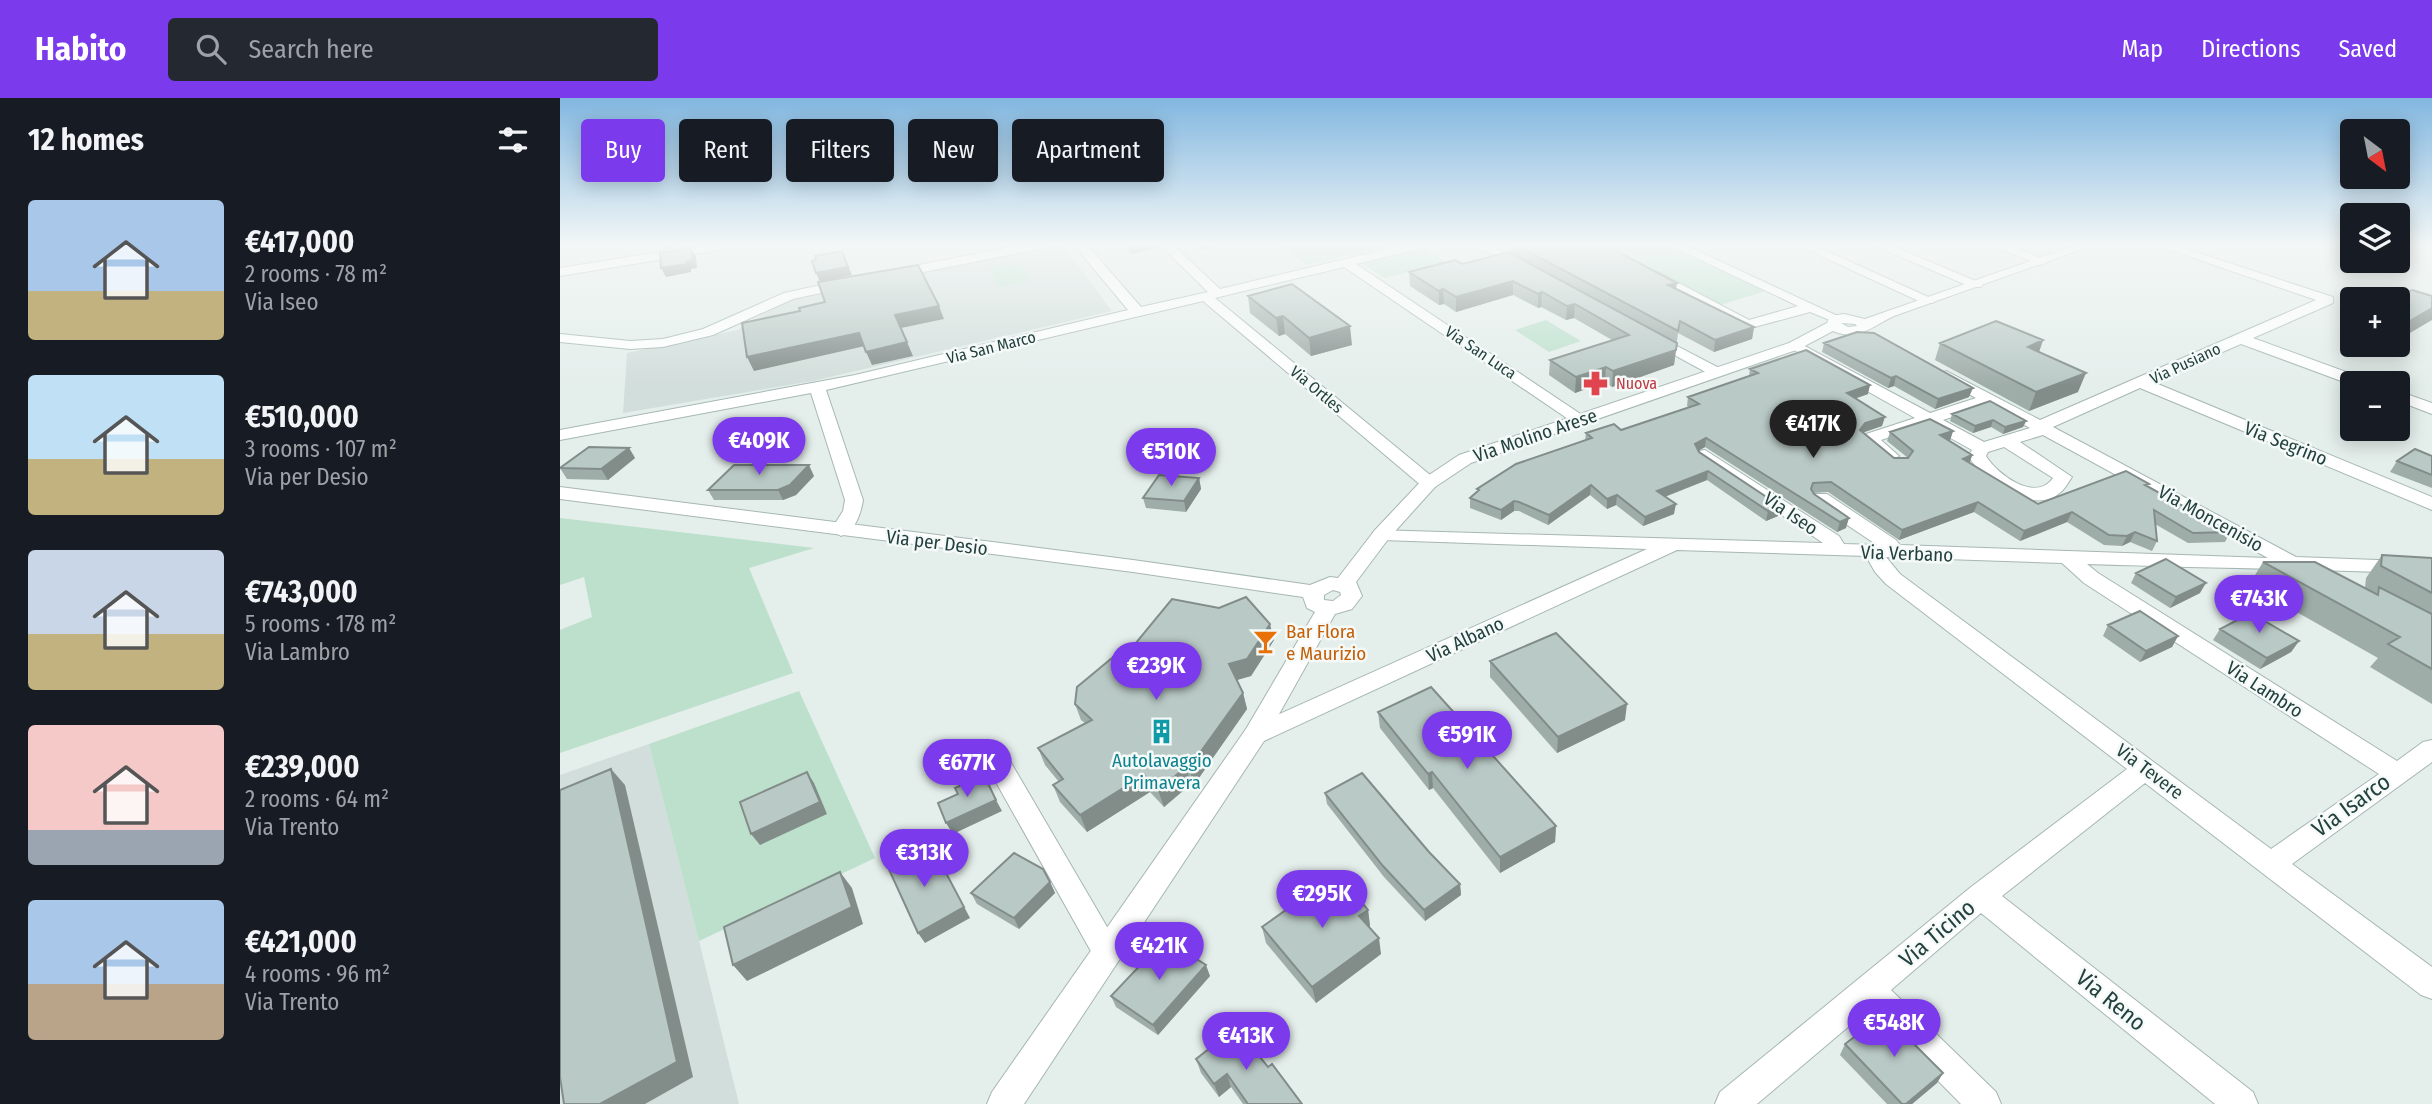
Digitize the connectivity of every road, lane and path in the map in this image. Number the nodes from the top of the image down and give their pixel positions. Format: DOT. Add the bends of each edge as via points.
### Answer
graph roads {
  1 [pos="808,292"];
  2 [pos="1120,292"];
  3 [pos="1220,292"];
  4 [pos="1390,292"];
  5 [pos="1684,292"];
  6 [pos="1779,292"];
  7 [pos="1910,292"];
  8 [pos="1954,292"];
  9 [pos="2304,292"];
  10 [pos="1211,294"];
  11 [pos="1928,300"];
  12 [pos="1812,307"];
  13 [pos="1137,312"];
  14 [pos="1852,326"];
  15 [pos="1640,331"];
  16 [pos="560,338"];
  17 [pos="2239,338"];
  18 [pos="1802,343"];
  19 [pos="1933,368"];
  20 [pos="1716,372"];
  21 [pos="2340,375"];
  22 [pos="2141,383"];
  23 [pos="817,388"];
  24 [pos="1990,399"];
  25 [pos="2410,401"];
  26 [pos="2432,409"];
  27 [pos="1929,418"];
  28 [pos="1580,419"];
  29 [pos="2043,427"];
  30 [pos="560,435"];
  31 [pos="2008,442"];
  32 [pos="1982,449"];
  33 [pos="1705,455"];
  34 [pos="1899,461"];
  35 [pos="1429,483"];
  36 [pos="560,493"];
  37 [pos="1820,498"];
  38 [pos="2432,503"];
  39 [pos="841,530"];
  40 [pos="1382,534"];
  41 [pos="1675,544"];
  42 [pos="1839,550"];
  43 [pos="1884,552"];
  44 [pos="2067,557"];
  45 [pos="2292,562"];
  46 [pos="2432,568"];
  47 [pos="2329,582"];
  48 [pos="1320,600"];
  49 [pos="1255,735"];
  50 [pos="2432,749"];
  51 [pos="1001,768"];
  52 [pos="2146,768"];
  53 [pos="2396,772"];
  54 [pos="2272,863"];
  55 [pos="1981,895"];
  56 [pos="1107,953"];
  57 [pos="2432,985"];
  58 [pos="1869,990"];
  59 [pos="1739,1102"];
  60 [pos="1004,1104"];
  61 [pos="1984,1104"];
  62 [pos="2241,1104"];
  1 -- 16 [label="street" via="708,332 663,343 630,345"];
  2 -- 13 [label="street"];
  3 -- 10 [label="street, Via San Marco"];
  4 -- 28 [label="street, Via San Luca"];
  5 -- 12 [label="street" via="1747,325"];
  6 -- 12 [label="street"];
  7 -- 11 [label="street"];
  8 -- 11 [label="street, Via Molino Arese"];
  9 -- 17 [label="street, Via Pusiano" via="2328,300"];
  10 -- 13 [label="street, Via San Marco"];
  10 -- 35 [label="street, Via Ortles"];
  11 -- 14 [label="street, Via Molino Arese"];
  12 -- 14 [label="street"];
  13 -- 23 [label="street, Via San Marco"];
  14 -- 18 [label="street, Via Molino Arese"];
  15 -- 20 [label="street"];
  17 -- 21 [label="street"];
  17 -- 22 [label="street, Via Pusiano"];
  18 -- 20 [label="street, Via Molino Arese"];
  18 -- 27 [label="street"];
  19 -- 24 [label="street, Via Moncenisio"];
  20 -- 28 [label="street, Via Molino Arese"];
  22 -- 29 [label="street, Via Pusiano"];
  22 -- 38 [label="street, Via Segrino"];
  23 -- 30 [label="street, Via San Marco"];
  23 -- 39 [label="street" via="854,500"];
  24 -- 27 [label="street"];
  24 -- 29 [label="street, Via Moncenisio"];
  25 -- 26 [label="street"];
  27 -- 32 [label="street"];
  27 -- 34 [label="street" via="1869,439"];
  28 -- 35 [label="street, Via Molino Arese" via="1465,459"];
  29 -- 31 [label="street, Via Pusiano"];
  29 -- 45 [label="street, Via Moncenisio"];
  31 -- 32 [label="street, Via Pusiano"];
  31 -- 32 [label="street" via="2063,480 2038,493 2015,489 1982,466 1977,456"];
  33 -- 42 [label="street, Via Iseo" via="1832,540"];
  35 -- 40 [label="street, Via Molino Arese"];
  36 -- 39 [label="street, Via per Desio"];
  37 -- 43 [label="street, Via Iseo" via="1889,544"];
  39 -- 48 [label="street, Via per Desio" via="1133,566"];
  40 -- 41 [label="street, Via Verbano"];
  40 -- 48 [label="street, Via Molino Arese" via="1344,584 1352,591 1349,601"];
  41 -- 42 [label="street, Via Verbano"];
  41 -- 49 [label="street, Via Albano"];
  42 -- 43 [label="street, Via Verbano"];
  43 -- 44 [label="street, Via Verbano"];
  43 -- 52 [label="street, Via Tevere" via="1882,568 1893,579"];
  44 -- 45 [label="street, Via Verbano"];
  44 -- 53 [label="street, Via Lambro" via="2091,578"];
  45 -- 46 [label="street, Via Verbano"];
  45 -- 47 [label="street, Via Moncenisio"];
  48 -- 49 [label="street"];
  49 -- 56 [label="street"];
  50 -- 53 [label="street, Via Isarco"];
  51 -- 56 [label="street"];
  52 -- 54 [label="street, Via Tevere"];
  52 -- 55 [label="street, Via Ticino"];
  53 -- 54 [label="street, Via Isarco"];
  54 -- 57 [label="street, Via Tevere"];
  55 -- 58 [label="street, Via Ticino"];
  55 -- 62 [label="street, Via Reno"];
  56 -- 60 [label="street"];
  58 -- 59 [label="street, Via Ticino"];
  58 -- 61 [label="street"];
}
